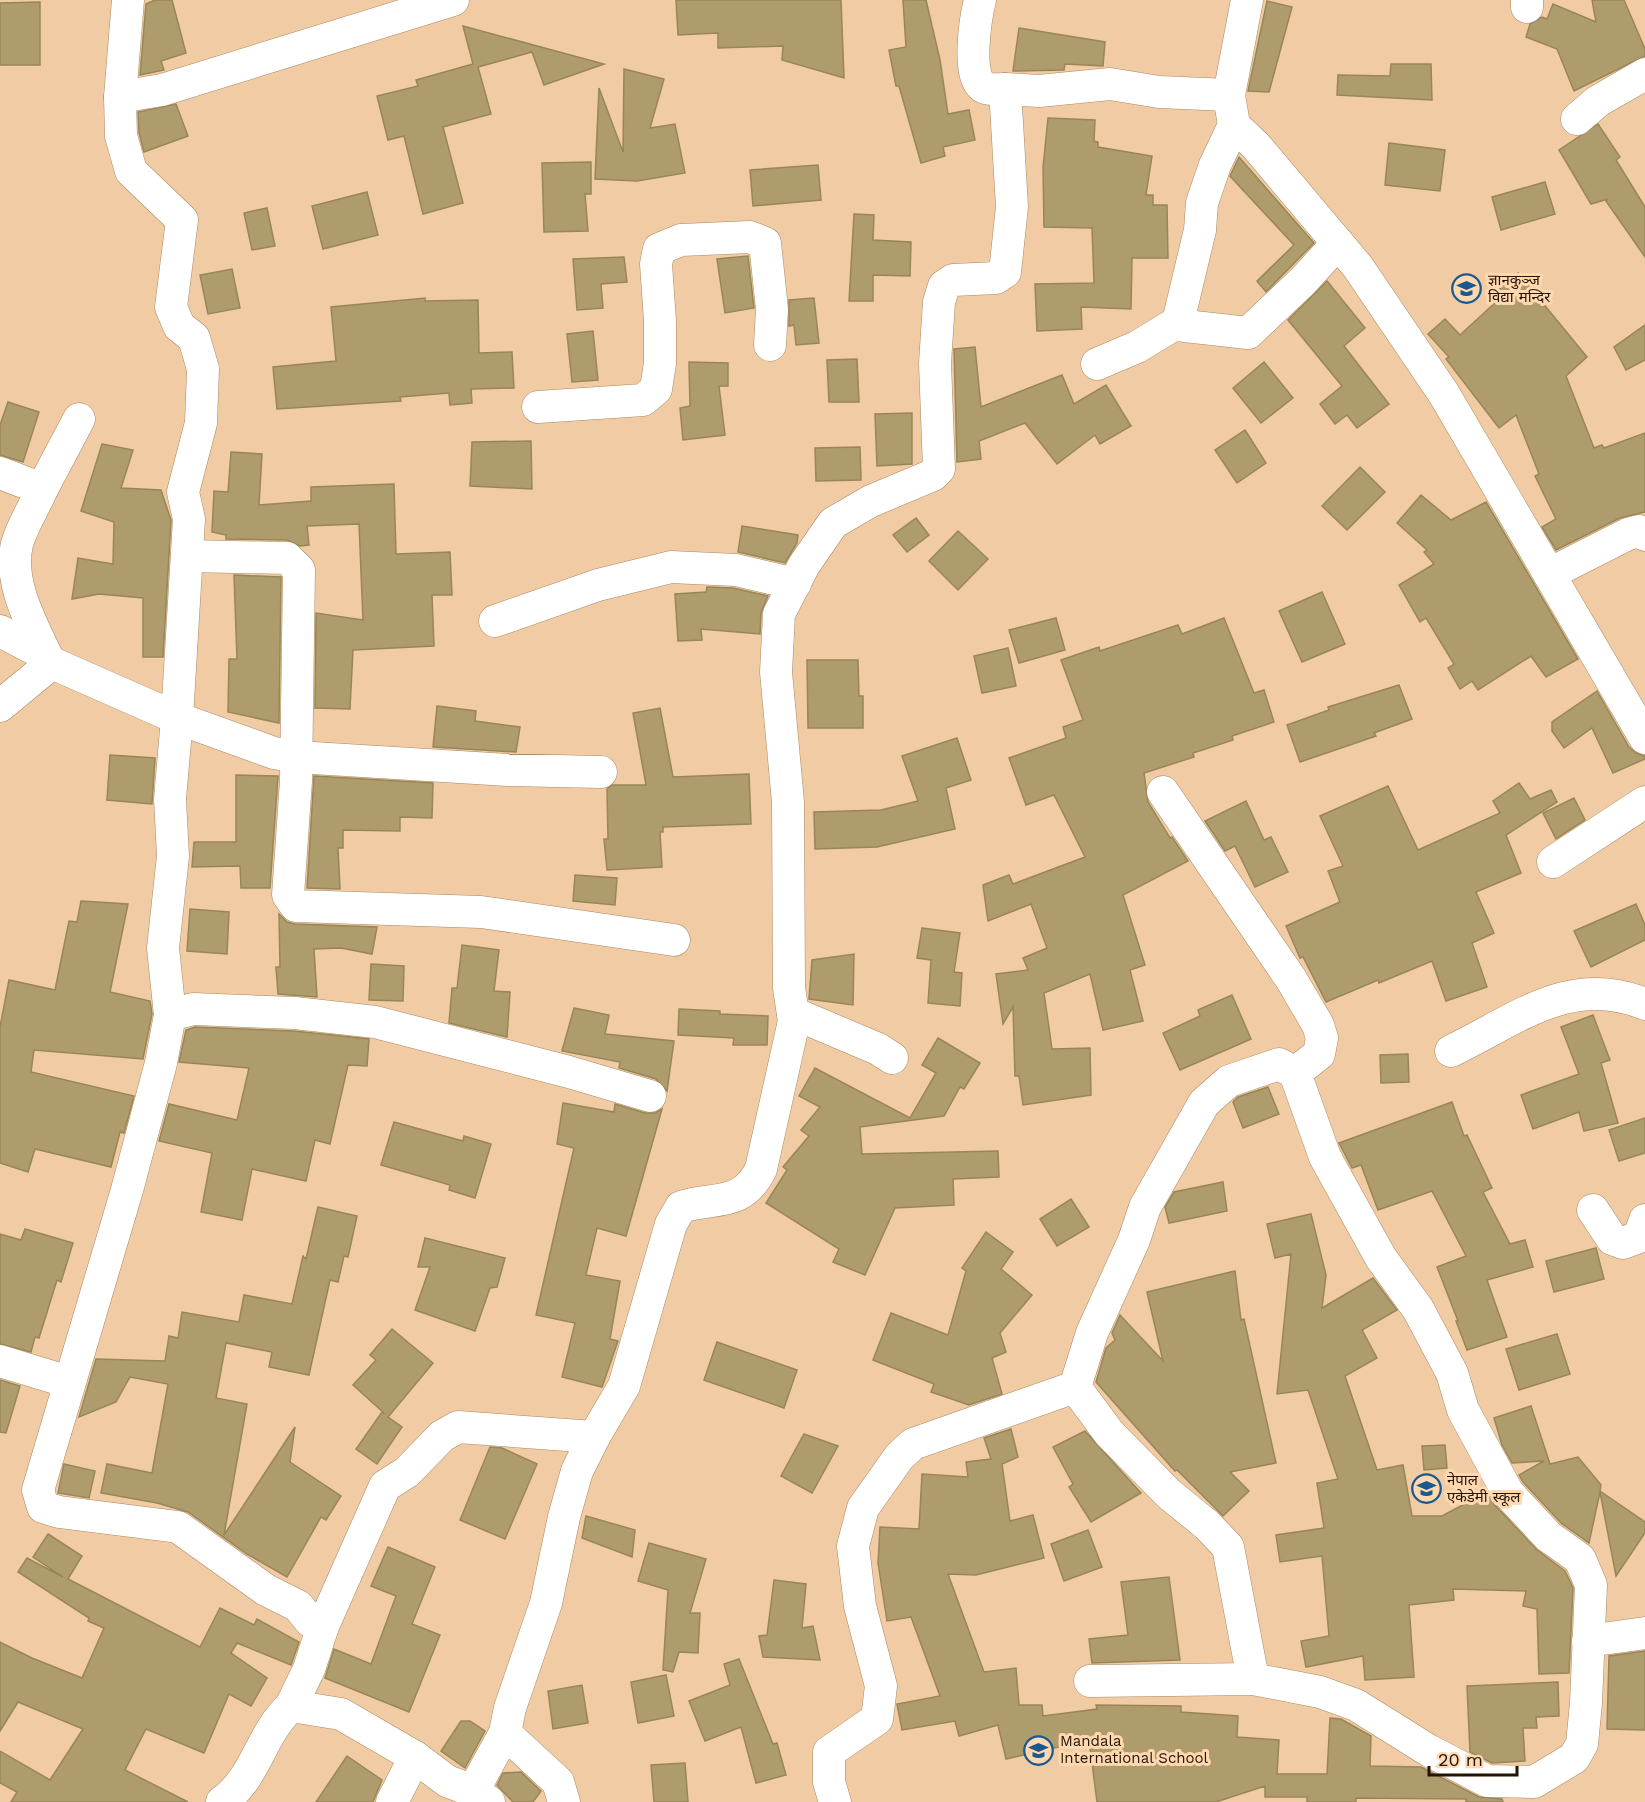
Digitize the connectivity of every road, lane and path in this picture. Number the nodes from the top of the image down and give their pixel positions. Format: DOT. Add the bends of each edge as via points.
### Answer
graph roads {
  1 [pos="128,0"];
  2 [pos="453,0"];
  3 [pos="980,0"];
  4 [pos="1247,0"];
  5 [pos="1645,74"];
  6 [pos="1005,89"];
  7 [pos="1229,95"];
  8 [pos="120,97"];
  9 [pos="1577,119"];
  10 [pos="1234,125"];
  11 [pos="1338,243"];
  12 [pos="1178,322"];
  13 [pos="770,345"];
  14 [pos="1097,364"];
  15 [pos="538,407"];
  16 [pos="79,419"];
  17 [pos="0,473"];
  18 [pos="42,489"];
  19 [pos="1645,535"];
  20 [pos="187,556"];
  21 [pos="1549,574"];
  22 [pos="795,584"];
  23 [pos="495,621"];
  24 [pos="0,631"];
  25 [pos="49,659"];
  26 [pos="0,706"];
  27 [pos="177,718"];
  28 [pos="1645,738"];
  29 [pos="297,757"];
  30 [pos="601,772"];
  31 [pos="1163,792"];
  32 [pos="1645,802"];
  33 [pos="1553,862"];
  34 [pos="674,940"];
  35 [pos="1645,1004"];
  36 [pos="793,1013"];
  37 [pos="170,1015"];
  38 [pos="1451,1051"];
  39 [pos="892,1058"];
  40 [pos="1295,1073"];
  41 [pos="650,1096"];
  42 [pos="1593,1210"];
  43 [pos="1645,1220"];
  44 [pos="0,1361"];
  45 [pos="69,1382"];
  46 [pos="1075,1387"];
  47 [pos="594,1437"];
  48 [pos="322,1626"];
  49 [pos="1645,1634"];
  50 [pos="1588,1641"];
  51 [pos="1253,1679"];
  52 [pos="1090,1681"];
  53 [pos="291,1706"];
  54 [pos="506,1733"];
  55 [pos="415,1757"];
  56 [pos="478,1798"];
  57 [pos="222,1802"];
  58 [pos="392,1802"];
  59 [pos="564,1802"];
  60 [pos="835,1802"];
  1 -- 8 [label="street"];
  2 -- 8 [label="street" via="162,90"];
  3 -- 6 [label="street" via="974,28 978,83 985,88"];
  4 -- 7 [label="street"];
  5 -- 9 [label="street" via="1598,101"];
  6 -- 7 [label="street" via="1039,91 1110,84 1159,92"];
  6 -- 22 [label="street" via="1012,207 1005,272 996,278 952,280 944,286 939,302 935,363 939,469 833,523"];
  7 -- 10 [label="street"];
  8 -- 20 [label="street" via="121,136 130,171 182,220 171,307 179,326 194,338 203,369 201,423 183,492 189,519"];
  10 -- 11 [label="street"];
  10 -- 12 [label="street" via="1202,203 1200,230"];
  11 -- 12 [label="street" via="1248,333"];
  11 -- 21 [label="street" via="1444,394"];
  12 -- 14 [label="street" via="1137,347"];
  13 -- 15 [label="street" via="772,309 765,243 750,237 681,240 659,249 656,264 660,363 656,389 643,400"];
  16 -- 18 [label="street"];
  17 -- 18 [label="street"];
  18 -- 25 [label="street" via="17,543 15,565 20,595"];
  19 -- 21 [label="street" via="1639,531 1628,534"];
  20 -- 27 [label="street"];
  20 -- 29 [label="street" via="287,558 299,570"];
  21 -- 28 [label="street"];
  22 -- 23 [label="street" via="736,570 671,567 598,585"];
  22 -- 36 [label="street" via="779,614 776,672 788,802 789,988"];
  24 -- 25 [label="street"];
  25 -- 26 [label="street"];
  25 -- 27 [label="street"];
  27 -- 29 [label="street" via="274,753"];
  27 -- 37 [label="street" via="170,799 173,856 164,948"];
  29 -- 30 [label="street"];
  29 -- 34 [label="street" via="288,895 296,906 481,912"];
  31 -- 40 [label="street" via="1318,1025 1322,1038 1319,1054"];
  32 -- 33 [label="street"];
  35 -- 38 [label="street" via="1624,996 1587,992 1524,1011"];
  36 -- 39 [label="street"];
  36 -- 47 [label="street" via="761,1169 753,1185 726,1200 681,1207 671,1224 624,1386"];
  37 -- 41 [label="street" via="193,1009 295,1013 375,1022"];
  37 -- 45 [label="street" via="127,1190"];
  40 -- 46 [label="street" via="1279,1064 1229,1081 1204,1103 1145,1207 1092,1333"];
  40 -- 50 [label="street" via="1325,1157 1381,1258 1418,1309 1452,1373 1463,1410 1508,1492 1549,1537 1580,1558 1591,1585"];
  42 -- 43 [label="street" via="1612,1239 1623,1243 1639,1237"];
  44 -- 45 [label="street"];
  45 -- 48 [label="street" via="38,1490 43,1507 178,1527"];
  46 -- 51 [label="street" via="1109,1433 1228,1547"];
  46 -- 60 [label="street" via="913,1444 899,1457 863,1508 854,1546 860,1606 881,1686 877,1719 829,1752 829,1782"];
  47 -- 48 [label="street" via="458,1427 442,1436 407,1472 385,1486"];
  47 -- 54 [label="street" via="577,1471 546,1603 510,1708"];
  48 -- 53 [label="street" via="309,1669"];
  49 -- 50 [label="street"];
  50 -- 51 [label="street" via="1582,1744 1574,1758 1534,1782 1487,1781 1356,1705 1320,1692"];
  51 -- 52 [label="street"];
  53 -- 55 [label="street" via="341,1714"];
  53 -- 57 [label="street" via="268,1733 238,1790"];
  54 -- 56 [label="street"];
  54 -- 59 [label="street" via="558,1782"];
  55 -- 56 [label="street"];
  55 -- 58 [label="street"];
}
